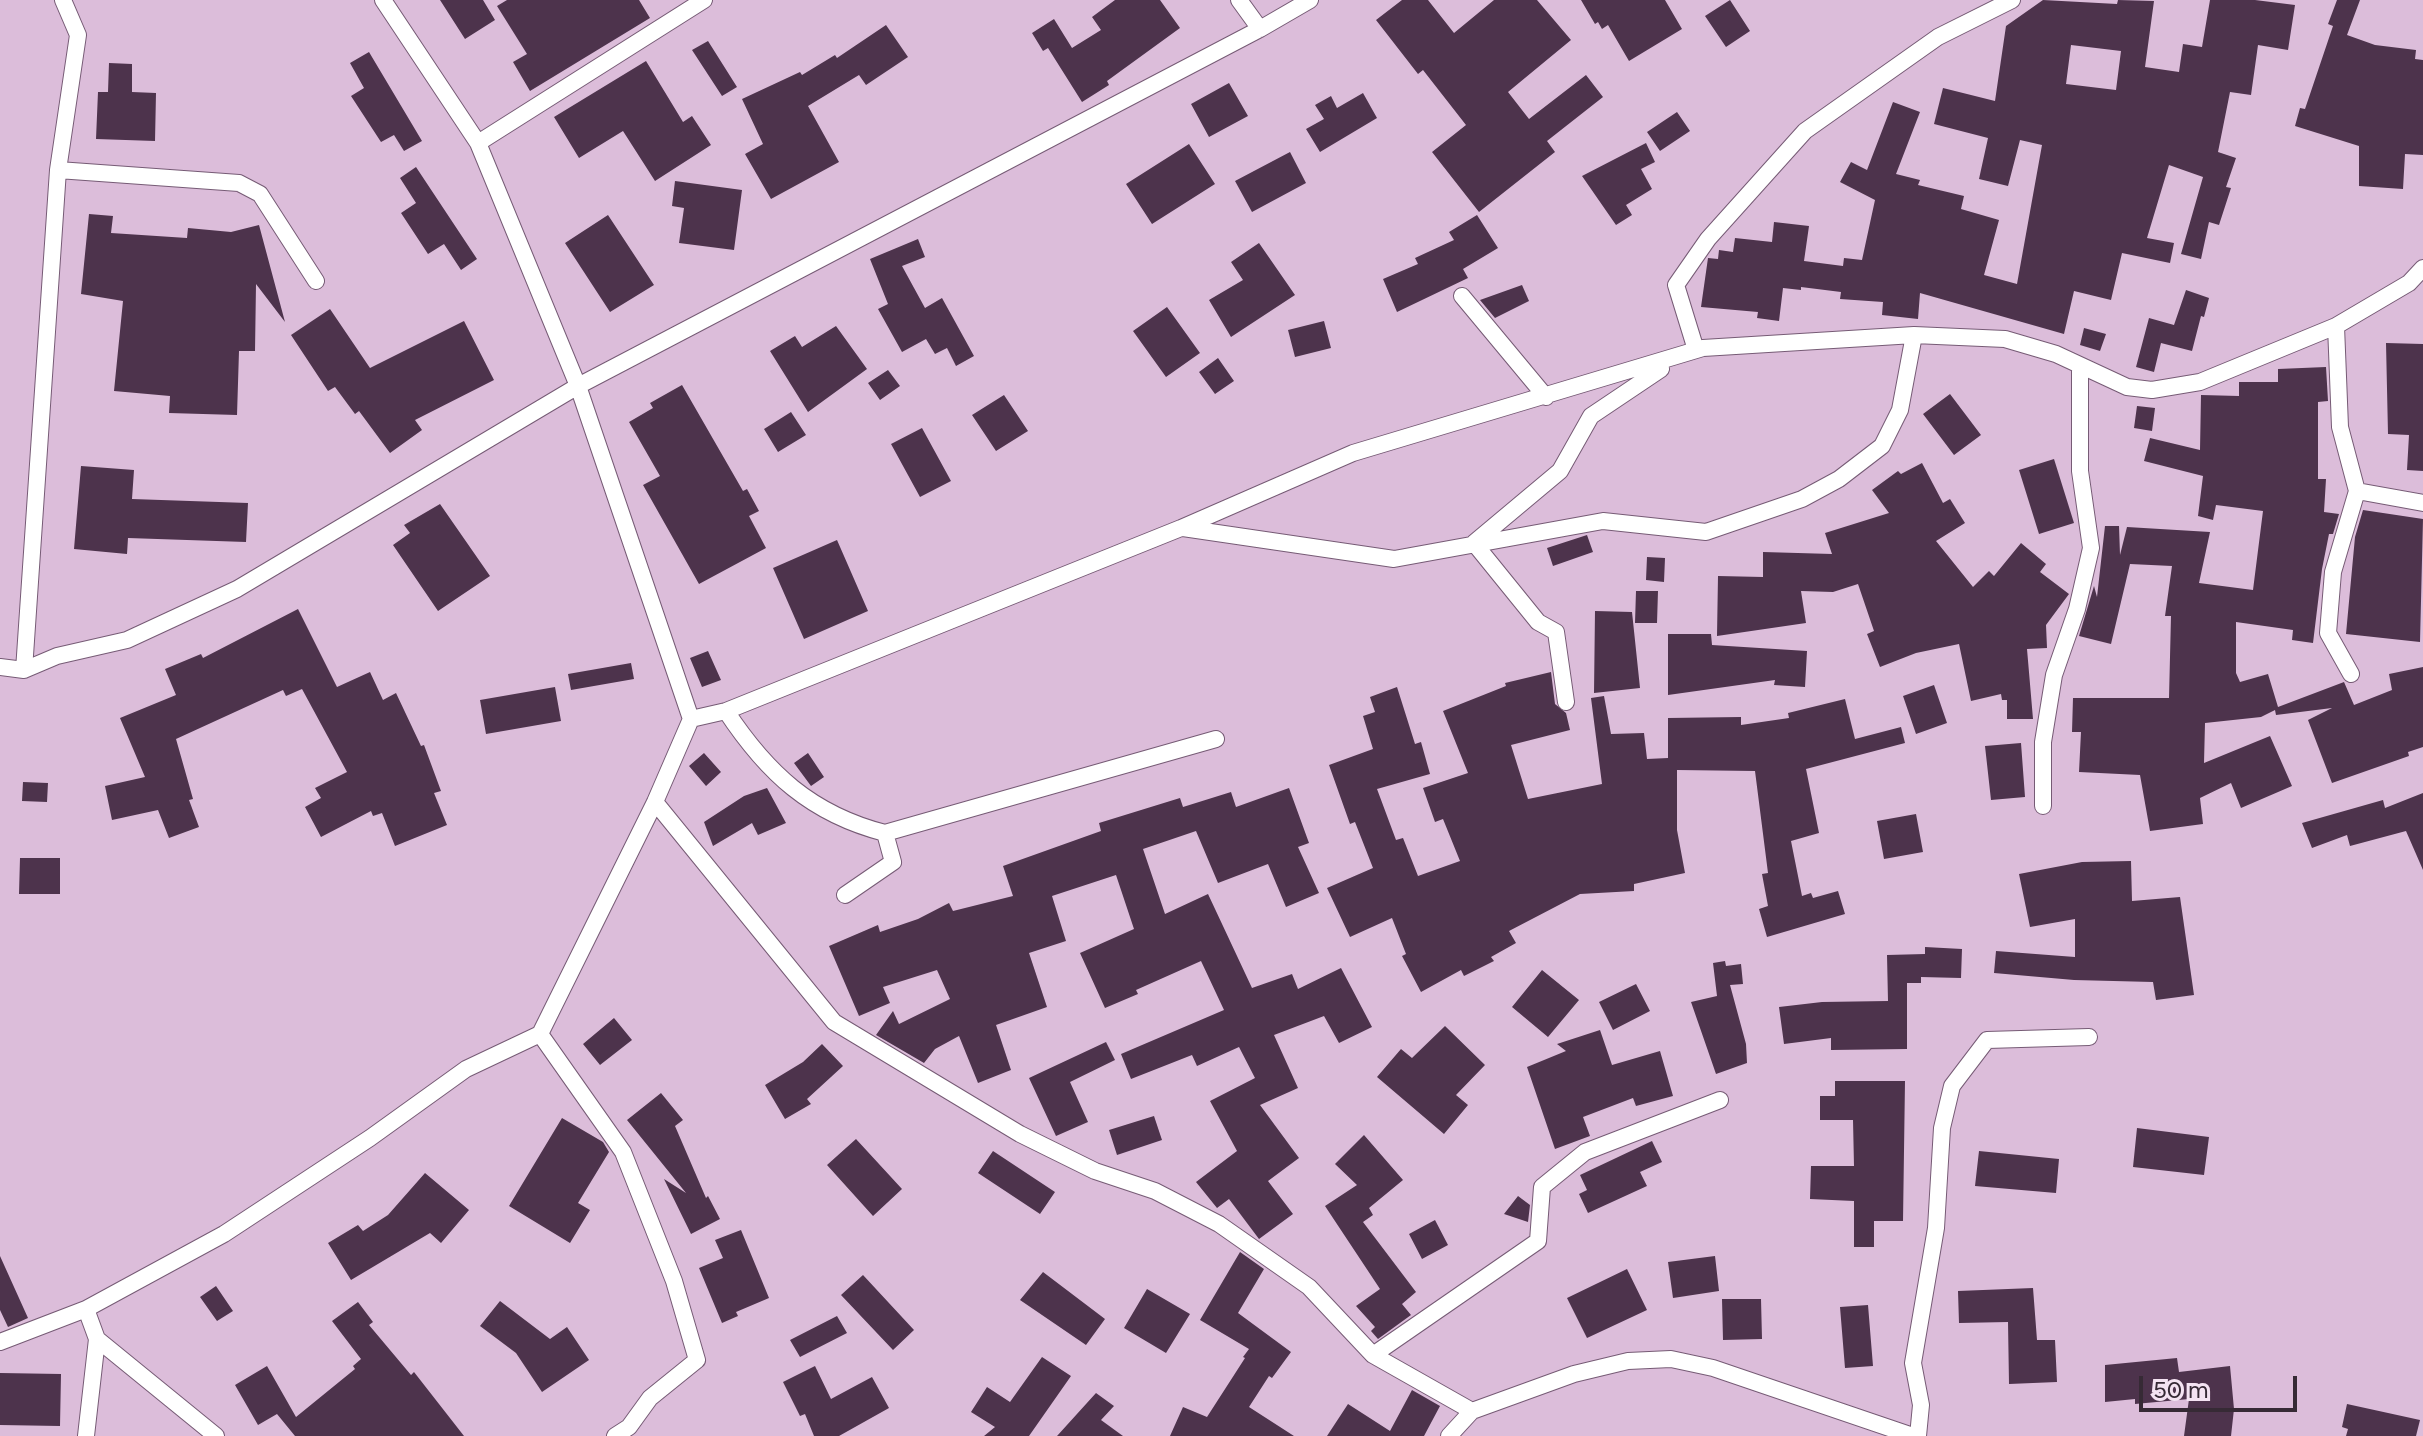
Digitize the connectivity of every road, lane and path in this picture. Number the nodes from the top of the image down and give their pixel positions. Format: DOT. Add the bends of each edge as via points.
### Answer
graph roads {
  1 [pos="63,0"];
  2 [pos="383,0"];
  3 [pos="704,0"];
  4 [pos="1239,0"];
  5 [pos="1310,0"];
  6 [pos="2012,0"];
  7 [pos="1260,29"];
  8 [pos="478,143"];
  9 [pos="58,170"];
  10 [pos="2423,268"];
  11 [pos="316,281"];
  12 [pos="1462,296"];
  13 [pos="2336,326"];
  14 [pos="1914,335"];
  15 [pos="1696,350"];
  16 [pos="1676,359"];
  17 [pos="2080,367"];
  18 [pos="578,386"];
  19 [pos="1546,397"];
  20 [pos="2357,491"];
  21 [pos="2423,503"];
  22 [pos="1181,528"];
  23 [pos="1474,543"];
  24 [pos="0,667"];
  25 [pos="24,670"];
  26 [pos="2351,674"];
  27 [pos="1566,702"];
  28 [pos="726,711"];
  29 [pos="691,719"];
  30 [pos="1216,739"];
  31 [pos="655,802"];
  32 [pos="2043,806"];
  33 [pos="885,833"];
  34 [pos="845,895"];
  35 [pos="540,1034"];
  36 [pos="2089,1037"];
  37 [pos="1720,1100"];
  38 [pos="86,1309"];
  39 [pos="97,1339"];
  40 [pos="0,1342"];
  41 [pos="1373,1355"];
  42 [pos="1472,1411"];
  43 [pos="86,1436"];
  44 [pos="216,1436"];
  45 [pos="615,1436"];
  46 [pos="1449,1436"];
  47 [pos="1916,1436"];
  1 -- 9 [label="street" via="78,35"];
  2 -- 8 [label="street"];
  3 -- 8 [label="street"];
  4 -- 7 [label="street"];
  5 -- 7 [label="street"];
  6 -- 15 [label="street" via="1938,37 1805,131 1786,152 1708,239 1676,285"];
  7 -- 18 [label="street"];
  8 -- 18 [label="street"];
  9 -- 11 [label="street" via="239,183 260,194"];
  9 -- 25 [label="street"];
  10 -- 13 [label="street" via="2409,283"];
  12 -- 19 [label="street"];
  13 -- 17 [label="street" via="2200,382 2152,390 2127,387"];
  13 -- 20 [label="street" via="2340,427"];
  14 -- 15 [label="street"];
  14 -- 17 [label="street" via="2005,339"];
  14 -- 23 [label="street" via="1900,410 1882,446 1802,499 1706,532 1603,521"];
  15 -- 16 [label="street"];
  16 -- 19 [label="street"];
  16 -- 23 [label="street" via="1591,416 1560,471"];
  17 -- 32 [label="street" via="2080,471 2091,548 2054,675 2043,742"];
  18 -- 25 [label="street" via="237,589 127,640 57,656"];
  18 -- 29 [label="street"];
  19 -- 22 [label="street" via="1353,453"];
  20 -- 21 [label="street"];
  20 -- 26 [label="street" via="2333,572 2328,633"];
  22 -- 23 [label="street" via="1394,559"];
  22 -- 28 [label="street"];
  23 -- 27 [label="street" via="1538,622 1556,632"];
  24 -- 25 [label="street"];
  28 -- 29 [label="street"];
  28 -- 33 [label="street" via="761,760 812,803"];
  29 -- 31 [label="street"];
  30 -- 33 [label="street"];
  31 -- 35 [label="street"];
  31 -- 41 [label="street" via="834,1022 1020,1134 1219,1224 1309,1287"];
  33 -- 34 [label="street" via="893,862"];
  35 -- 38 [label="street" via="466,1069 224,1234"];
  35 -- 45 [label="street" via="623,1152 674,1281 697,1360 650,1398 629,1427"];
  36 -- 47 [label="street" via="1987,1040 1952,1086 1942,1128 1936,1228 1913,1363 1921,1405"];
  37 -- 41 [label="street" via="1585,1152 1542,1187 1538,1241"];
  38 -- 39 [label="street"];
  38 -- 40 [label="street"];
  39 -- 43 [label="street"];
  39 -- 44 [label="street"];
  41 -- 42 [label="street"];
  42 -- 46 [label="street"];
  42 -- 47 [label="street" via="1574,1374 1628,1361 1671,1359 1713,1368"];
}
